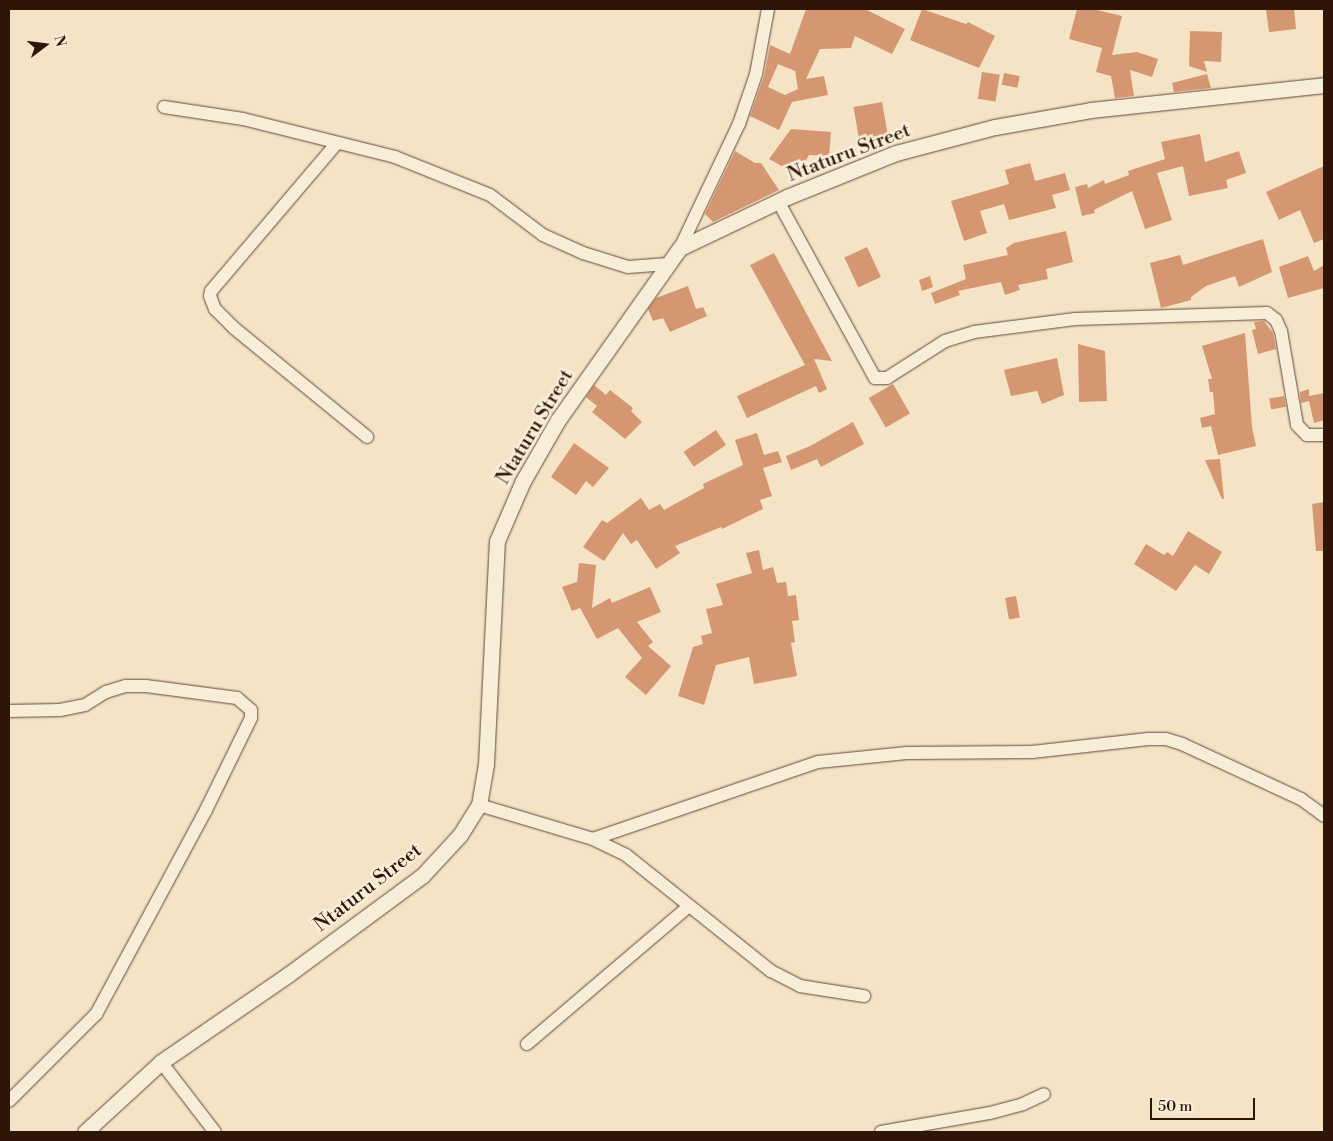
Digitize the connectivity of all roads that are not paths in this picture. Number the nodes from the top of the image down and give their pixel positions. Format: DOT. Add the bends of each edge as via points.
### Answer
graph roads {
  1 [pos="768,9"];
  2 [pos="1324,85"];
  3 [pos="164,107"];
  4 [pos="337,143"];
  5 [pos="778,201"];
  6 [pos="680,248"];
  7 [pos="668,264"];
  8 [pos="1324,435"];
  9 [pos="367,436"];
  10 [pos="9,711"];
  11 [pos="479,806"];
  12 [pos="1324,816"];
  13 [pos="593,839"];
  14 [pos="688,907"];
  15 [pos="864,996"];
  16 [pos="527,1044"];
  17 [pos="161,1062"];
  18 [pos="1044,1094"];
  19 [pos="9,1101"];
  20 [pos="85,1132"];
  21 [pos="215,1132"];
  22 [pos="881,1132"];
  1 -- 6 [label="street" via="756,74 739,124"];
  2 -- 5 [label="street, Ntaturu Street" via="1091,110 995,127 896,153"];
  3 -- 4 [label="street" via="243,119"];
  4 -- 7 [label="street" via="395,157 490,195 543,235 583,254 628,267"];
  4 -- 9 [label="street" via="210,296 215,309 234,328"];
  5 -- 6 [label="street, Ntaturu Street"];
  5 -- 8 [label="street" via="875,378 887,378 945,341 974,332 1076,319 1267,313 1276,320 1281,331 1297,425 1307,435"];
  6 -- 7 [label="street, Ntaturu Street"];
  7 -- 11 [label="street, Ntaturu Street" via="558,420 523,481 497,541 486,764"];
  10 -- 19 [label="street" via="60,710 85,705 106,692 132,686 237,698 251,710 206,810 96,1014"];
  11 -- 13 [label="street"];
  11 -- 17 [label="street, Ntaturu Street" via="460,835 422,876 289,974"];
  12 -- 13 [label="street" via="1301,799 1182,744 1157,739 1032,752 907,753 818,762"];
  13 -- 14 [label="street" via="626,855"];
  14 -- 15 [label="street" via="771,971 800,986"];
  14 -- 16 [label="street"];
  17 -- 20 [label="street, Ntaturu Street"];
  17 -- 21 [label="street"];
  18 -- 22 [label="street" via="990,1113"];
}
